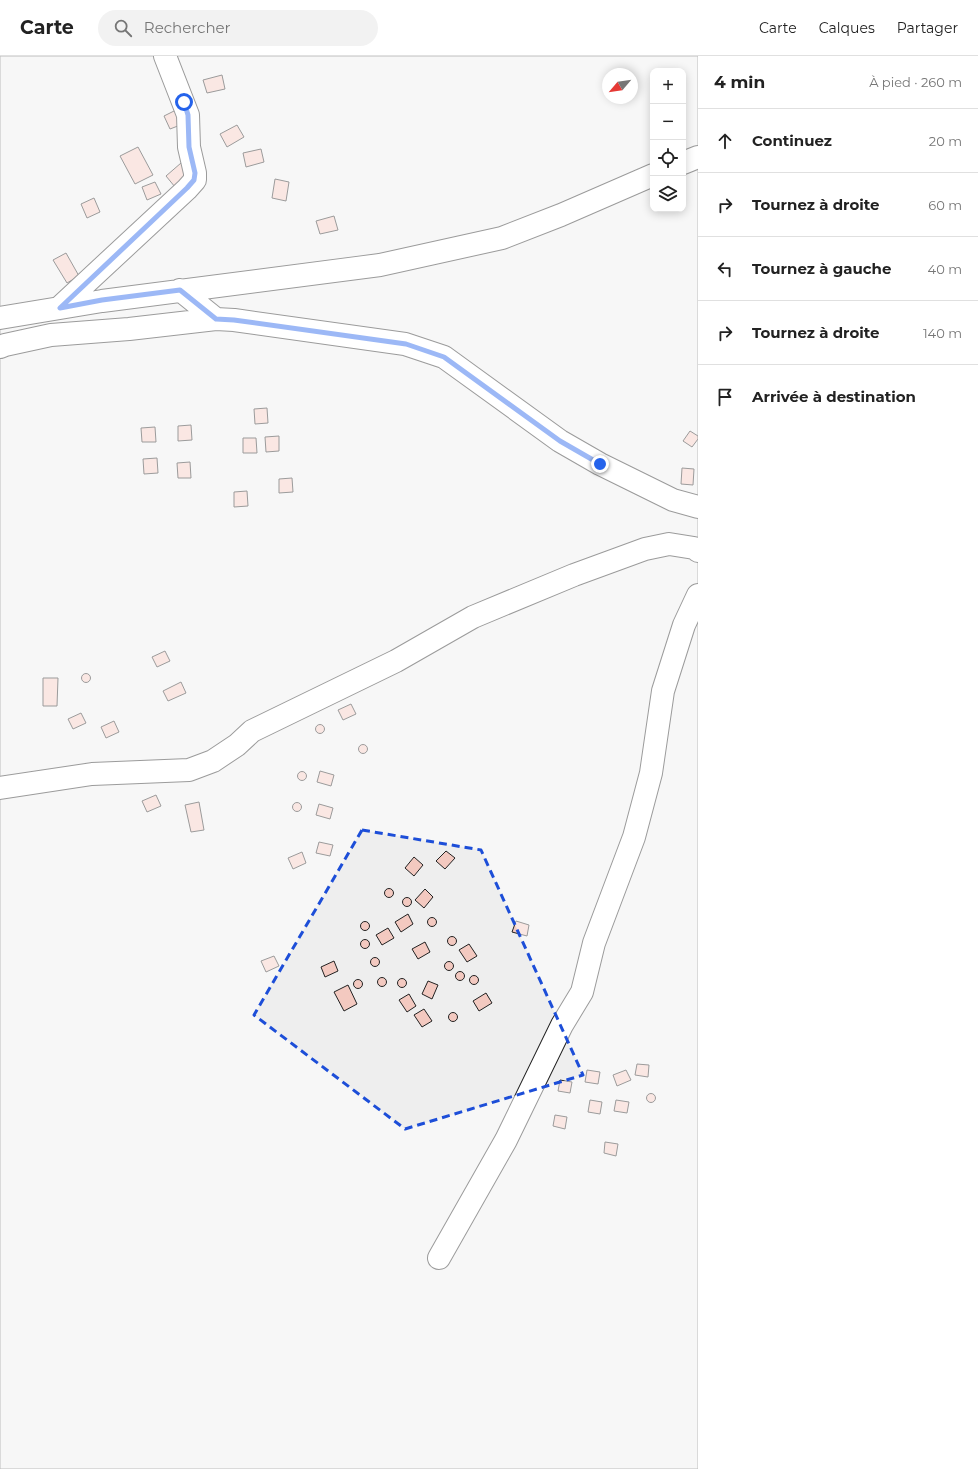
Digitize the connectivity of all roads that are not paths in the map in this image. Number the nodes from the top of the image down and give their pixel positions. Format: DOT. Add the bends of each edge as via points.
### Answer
graph roads {
  1 [pos="165,56"];
  2 [pos="698,157"];
  3 [pos="686,162"];
  4 [pos="651,176"];
  5 [pos="180,290"];
  6 [pos="60,308"];
  7 [pos="0,318"];
  8 [pos="216,319"];
  9 [pos="0,347"];
  10 [pos="698,507"];
  11 [pos="698,551"];
  12 [pos="698,595"];
  13 [pos="0,788"];
  14 [pos="439,1258"];
  1 -- 6 [label="street" via="188,115 194,180"];
  2 -- 3 [label="street"];
  4 -- 5 [label="street" via="502,238 380,265"];
  5 -- 6 [label="street"];
  5 -- 8 [label="street"];
  6 -- 7 [label="street"];
  8 -- 9 [label="street" via="51,335"];
  8 -- 10 [label="street" via="406,344 444,357 560,441 673,500"];
  11 -- 13 [label="street" via="669,544 645,549 473,617 396,661 252,731 213,761 189,770 92,774"];
  12 -- 14 [label="street" via="684,626 663,691 651,773 634,837 594,943 582,992 562,1025 506,1140"];
}
